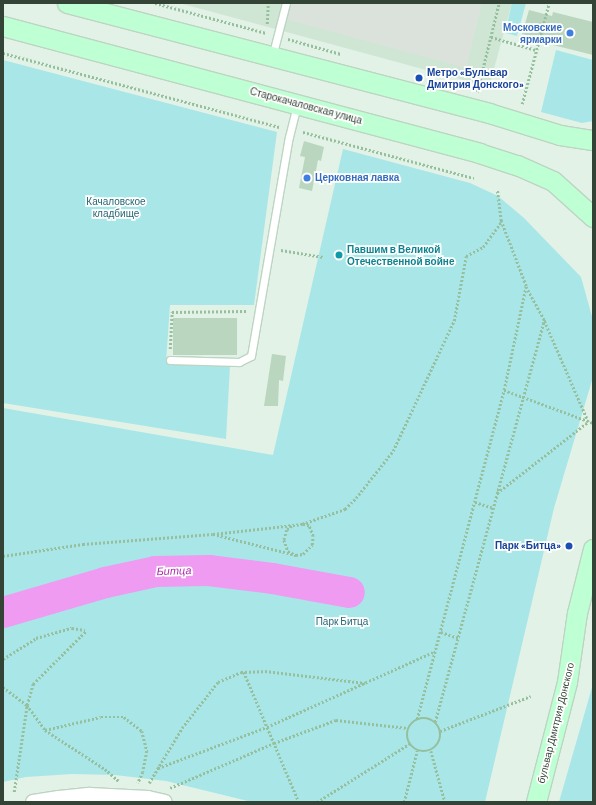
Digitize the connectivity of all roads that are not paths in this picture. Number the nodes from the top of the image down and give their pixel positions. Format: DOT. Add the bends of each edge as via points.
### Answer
graph roads {
  1 [pos="67,3"];
  2 [pos="286,3"];
  3 [pos="3,26"];
  4 [pos="272,57"];
  5 [pos="297,104"];
  6 [pos="593,140"];
  7 [pos="593,217"];
  8 [pos="170,360"];
  9 [pos="593,549"];
  10 [pos="167,795"];
  11 [pos="59,800"];
  12 [pos="33,802"];
  13 [pos="536,802"];
  1 -- 4 [label="street"];
  2 -- 4 [label="lane"];
  3 -- 5 [label="street, Старокачаловская улица"];
  4 -- 6 [label="street" via="489,113 560,135"];
  5 -- 7 [label="street, Старокачаловская улица" via="517,165 554,181"];
  5 -- 8 [label="lane" via="251,356 239,362"];
  9 -- 13 [label="street, бульвар Дмитрия Донского" via="577,613 568,682"];
  10 -- 11 [label="street"];
  11 -- 12 [label="street"];
}
